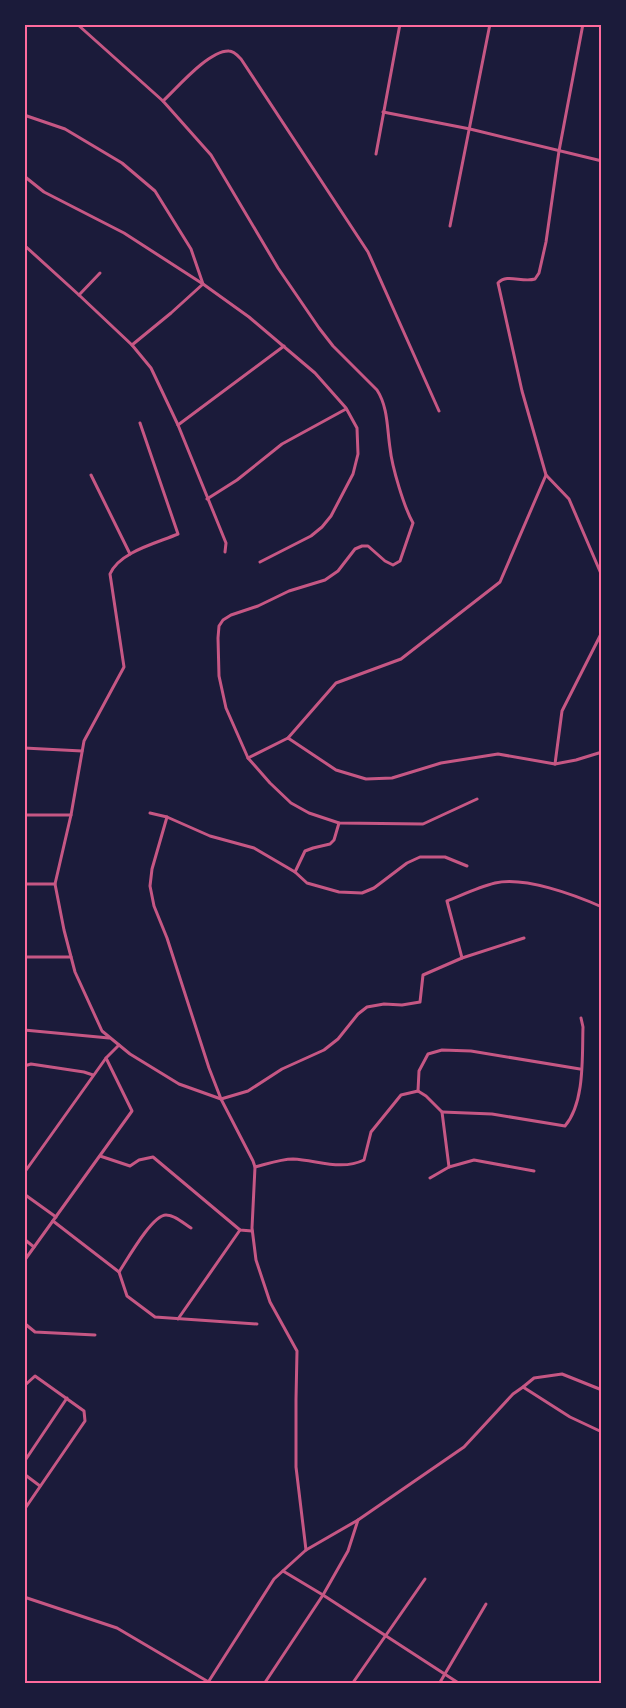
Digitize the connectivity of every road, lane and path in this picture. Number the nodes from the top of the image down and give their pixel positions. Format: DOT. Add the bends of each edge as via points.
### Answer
graph roads {
  1 [pos="77,24"];
  2 [pos="400,24"];
  3 [pos="490,24"];
  4 [pos="583,24"];
  5 [pos="163,101"];
  6 [pos="383,112"];
  7 [pos="24,115"];
  8 [pos="470,129"];
  9 [pos="560,150"];
  10 [pos="376,154"];
  11 [pos="602,161"];
  12 [pos="24,176"];
  13 [pos="450,226"];
  14 [pos="24,245"];
  15 [pos="100,273"];
  16 [pos="203,284"];
  17 [pos="80,294"];
  18 [pos="132,345"];
  19 [pos="285,346"];
  20 [pos="346,408"];
  21 [pos="439,411"];
  22 [pos="140,423"];
  23 [pos="178,425"];
  24 [pos="91,475"];
  25 [pos="546,475"];
  26 [pos="207,499"];
  27 [pos="225,552"];
  28 [pos="130,554"];
  29 [pos="260,562"];
  30 [pos="602,576"];
  31 [pos="602,632"];
  32 [pos="288,738"];
  33 [pos="24,748"];
  34 [pos="82,751"];
  35 [pos="602,752"];
  36 [pos="248,758"];
  37 [pos="555,764"];
  38 [pos="477,800"];
  39 [pos="150,813"];
  40 [pos="24,815"];
  41 [pos="71,815"];
  42 [pos="167,817"];
  43 [pos="339,823"];
  44 [pos="467,866"];
  45 [pos="295,872"];
  46 [pos="24,884"];
  47 [pos="55,884"];
  48 [pos="602,908"];
  49 [pos="524,938"];
  50 [pos="24,957"];
  51 [pos="71,957"];
  52 [pos="462,958"];
  53 [pos="581,1018"];
  54 [pos="24,1030"];
  55 [pos="111,1038"];
  56 [pos="119,1045"];
  57 [pos="106,1058"];
  58 [pos="24,1066"];
  59 [pos="581,1070"];
  60 [pos="93,1076"];
  61 [pos="418,1091"];
  62 [pos="221,1099"];
  63 [pos="442,1112"];
  64 [pos="100,1156"];
  65 [pos="255,1167"];
  66 [pos="448,1167"];
  67 [pos="534,1171"];
  68 [pos="24,1173"];
  69 [pos="430,1178"];
  70 [pos="24,1194"];
  71 [pos="56,1217"];
  72 [pos="52,1221"];
  73 [pos="191,1228"];
  74 [pos="240,1230"];
  75 [pos="253,1231"];
  76 [pos="24,1239"];
  77 [pos="34,1247"];
  78 [pos="24,1261"];
  79 [pos="119,1272"];
  80 [pos="178,1319"];
  81 [pos="24,1323"];
  82 [pos="257,1324"];
  83 [pos="95,1335"];
  84 [pos="24,1386"];
  85 [pos="523,1387"];
  86 [pos="602,1390"];
  87 [pos="67,1398"];
  88 [pos="602,1432"];
  89 [pos="24,1462"];
  90 [pos="24,1474"];
  91 [pos="40,1486"];
  92 [pos="24,1510"];
  93 [pos="358,1520"];
  94 [pos="306,1550"];
  95 [pos="283,1570"];
  96 [pos="425,1579"];
  97 [pos="323,1595"];
  98 [pos="24,1597"];
  99 [pos="486,1604"];
  100 [pos="387,1636"];
  101 [pos="443,1674"];
  102 [pos="209,1683"];
  103 [pos="264,1684"];
  104 [pos="352,1684"];
  105 [pos="439,1684"];
  106 [pos="460,1684"];
  1 -- 5 [label="street"];
  2 -- 6 [label="street"];
  3 -- 8 [label="street"];
  4 -- 9 [label="street"];
  5 -- 21 [label="street" via="216,54 229,51 241,59 368,252"];
  5 -- 36 [label="street" via="211,155 319,328 382,398 390,451 413,523 400,561 393,565 368,546 362,546 325,580 223,620 218,638 222,694"];
  6 -- 8 [label="street"];
  6 -- 10 [label="street"];
  7 -- 16 [label="street" via="65,129 122,163 155,191 191,249"];
  8 -- 9 [label="street"];
  8 -- 13 [label="street"];
  9 -- 11 [label="street"];
  9 -- 25 [label="street" via="539,273 527,281 506,278 498,283"];
  12 -- 16 [label="street" via="44,192 124,232"];
  14 -- 17 [label="street"];
  15 -- 17 [label="street"];
  16 -- 18 [label="street"];
  16 -- 19 [label="street"];
  17 -- 18 [label="street"];
  18 -- 23 [label="street" via="151,368"];
  19 -- 20 [label="street"];
  19 -- 23 [label="street"];
  20 -- 26 [label="street" via="282,444"];
  20 -- 29 [label="street" via="357,429 358,454 353,474 331,516 312,536"];
  22 -- 28 [label="street" via="178,534"];
  23 -- 26 [label="street"];
  24 -- 28 [label="street"];
  25 -- 30 [label="street" via="569,499"];
  25 -- 32 [label="street" via="500,582 402,659 336,683"];
  26 -- 27 [label="street" via="226,543"];
  28 -- 34 [label="street" via="113,566 110,574 124,667"];
  31 -- 37 [label="street" via="562,711"];
  32 -- 36 [label="street"];
  32 -- 37 [label="street" via="336,770 366,779 392,778 441,763 498,754"];
  33 -- 34 [label="street"];
  34 -- 41 [label="street"];
  35 -- 37 [label="street"];
  36 -- 43 [label="street" via="291,803"];
  38 -- 43 [label="street" via="423,824"];
  39 -- 42 [label="street"];
  40 -- 41 [label="street"];
  41 -- 47 [label="street"];
  42 -- 45 [label="street" via="210,836 254,848"];
  42 -- 62 [label="street" via="150,886"];
  43 -- 45 [label="street" via="334,840 305,851"];
  44 -- 45 [label="street" via="445,857 420,857 406,862 374,888 352,894 307,883"];
  46 -- 47 [label="street"];
  47 -- 51 [label="street"];
  48 -- 52 [label="street" via="576,896 522,882 496,882 447,901"];
  49 -- 52 [label="street"];
  50 -- 51 [label="street"];
  51 -- 55 [label="street" via="102,1030"];
  52 -- 62 [label="street" via="423,975 420,1002 367,1007 324,1050 282,1069 248,1091"];
  53 -- 59 [label="street"];
  54 -- 55 [label="street"];
  55 -- 56 [label="street"];
  56 -- 57 [label="street"];
  56 -- 62 [label="street" via="179,1084"];
  57 -- 60 [label="street"];
  57 -- 64 [label="street" via="132,1111"];
  58 -- 60 [label="street"];
  59 -- 61 [label="street" via="471,1051 442,1050 428,1054 419,1071"];
  59 -- 63 [label="street" via="581,1087 565,1126 492,1114"];
  60 -- 68 [label="street"];
  61 -- 63 [label="street"];
  61 -- 65 [label="street" via="401,1095 371,1132 363,1160 354,1165 290,1159"];
  62 -- 65 [label="street"];
  63 -- 66 [label="street"];
  64 -- 71 [label="street"];
  64 -- 74 [label="street" via="130,1166 153,1157"];
  65 -- 75 [label="street"];
  66 -- 67 [label="street" via="474,1160"];
  66 -- 69 [label="street"];
  70 -- 71 [label="street"];
  71 -- 72 [label="street"];
  72 -- 77 [label="street"];
  72 -- 79 [label="street"];
  73 -- 79 [label="street" via="172,1216 160,1216"];
  74 -- 75 [label="street"];
  74 -- 80 [label="street"];
  75 -- 94 [label="street" via="256,1260 270,1302 297,1351 296,1467"];
  76 -- 77 [label="street"];
  77 -- 78 [label="street"];
  79 -- 80 [label="street" via="127,1296 155,1317"];
  80 -- 82 [label="street"];
  81 -- 83 [label="street" via="35,1332"];
  84 -- 87 [label="street" via="35,1376"];
  85 -- 86 [label="street" via="534,1378 562,1374"];
  85 -- 88 [label="street"];
  85 -- 93 [label="street" via="464,1447"];
  87 -- 89 [label="street"];
  87 -- 91 [label="street" via="84,1411 85,1421"];
  90 -- 91 [label="street"];
  91 -- 92 [label="street"];
  93 -- 94 [label="street"];
  93 -- 97 [label="street" via="348,1551"];
  94 -- 95 [label="street"];
  95 -- 97 [label="street"];
  95 -- 102 [label="street" via="273,1578"];
  96 -- 100 [label="street"];
  97 -- 100 [label="street"];
  97 -- 103 [label="street"];
  98 -- 102 [label="street" via="117,1628"];
  99 -- 101 [label="street"];
  100 -- 101 [label="street"];
  100 -- 104 [label="street"];
  101 -- 105 [label="street"];
  101 -- 106 [label="street"];
}
